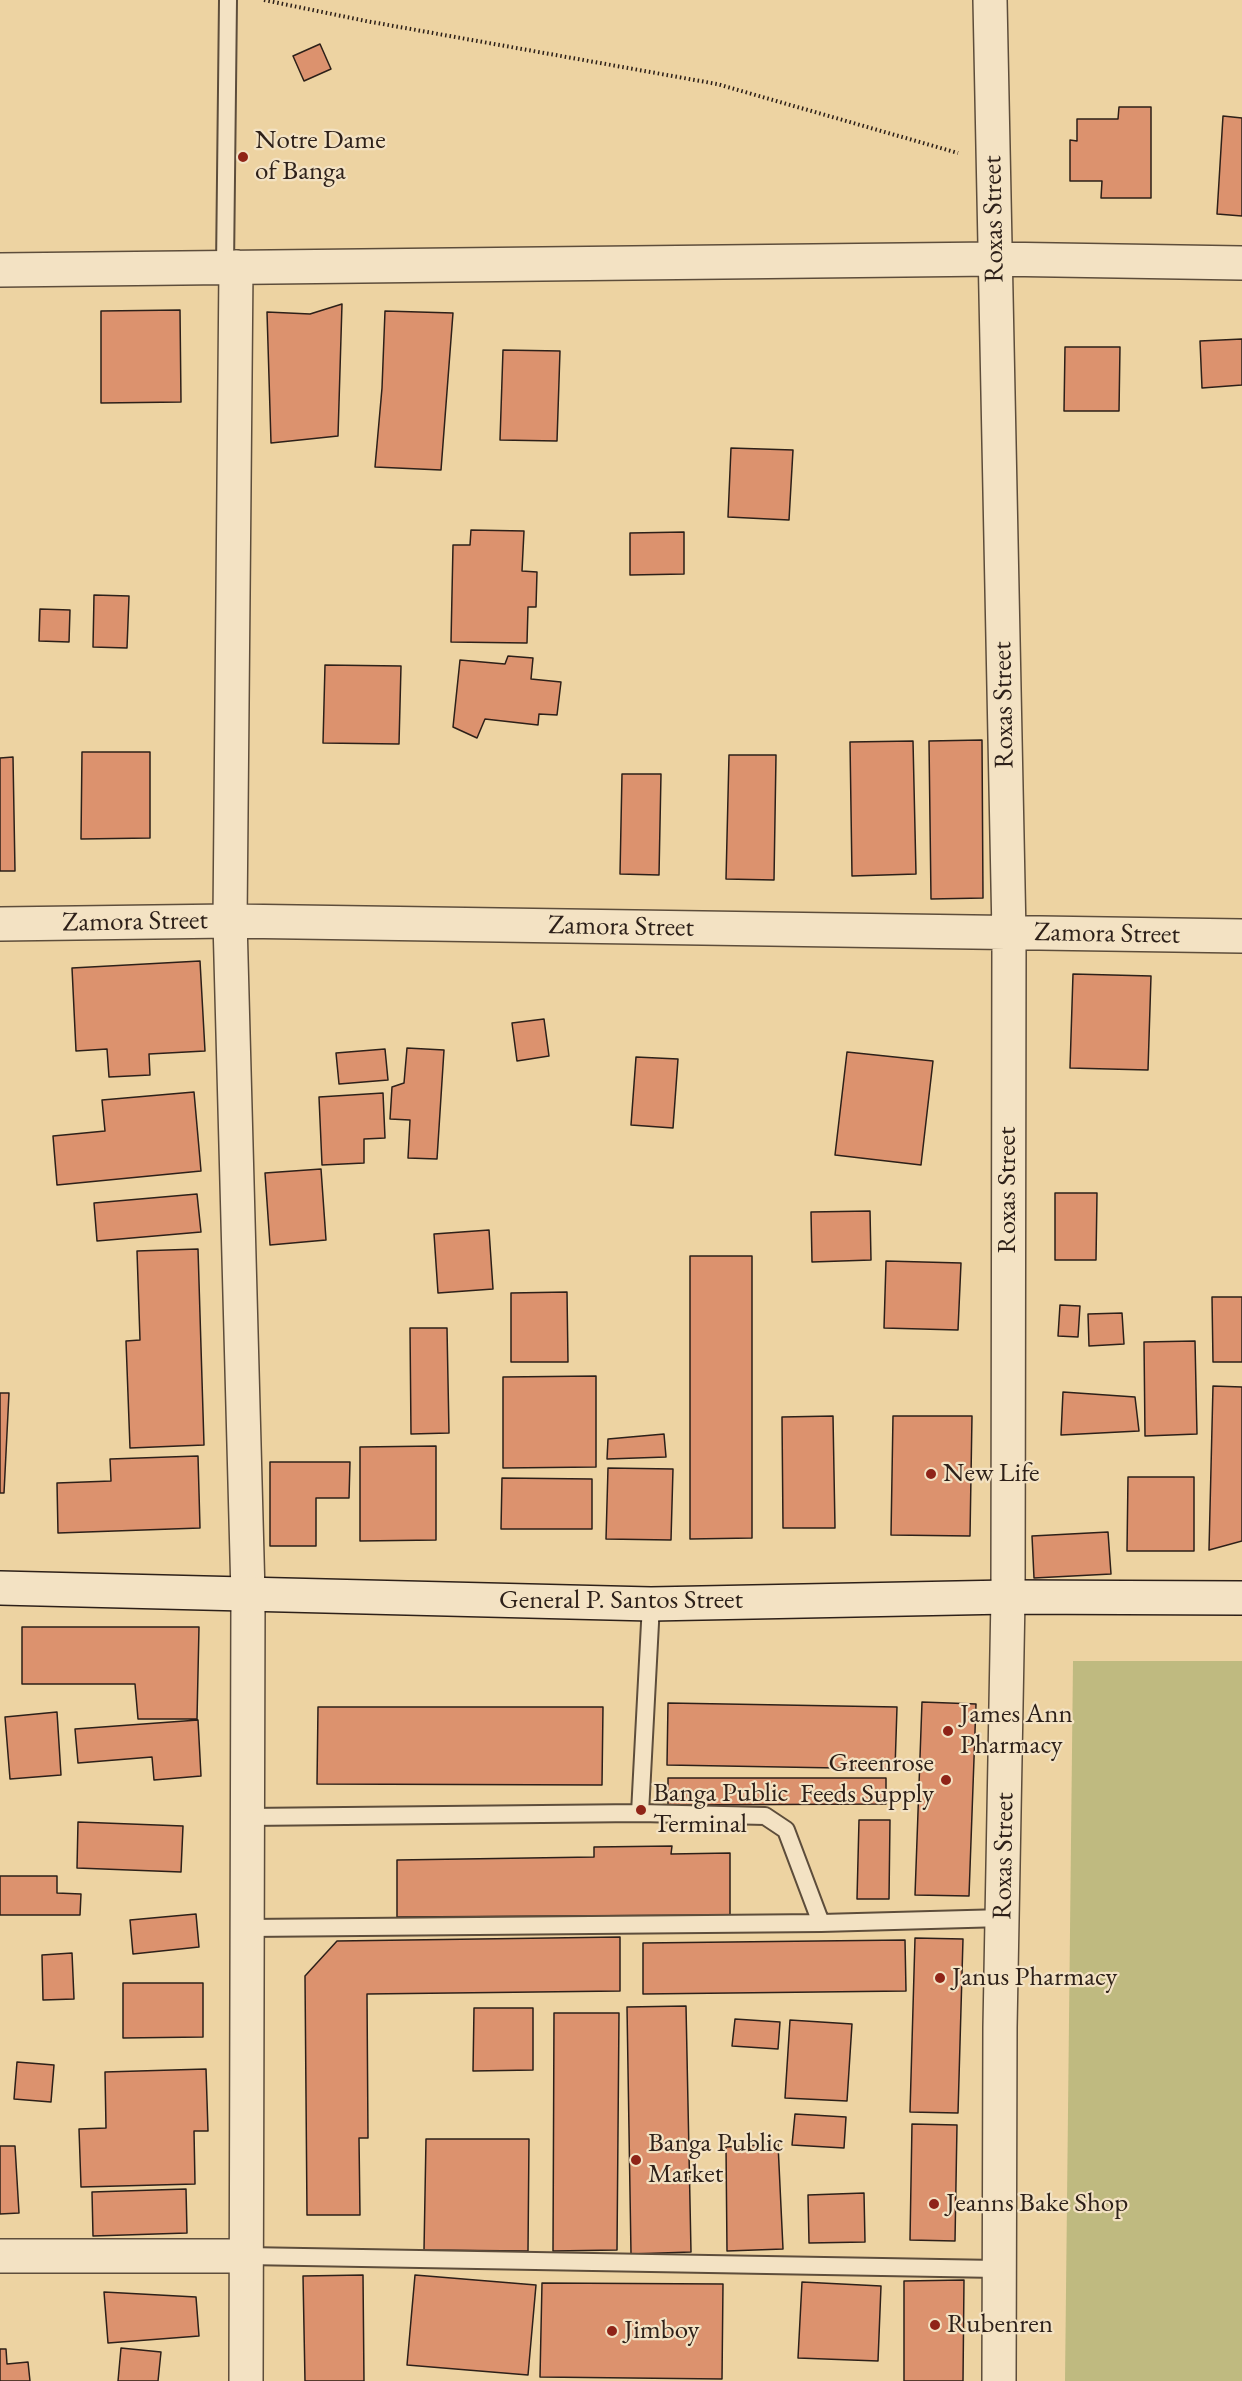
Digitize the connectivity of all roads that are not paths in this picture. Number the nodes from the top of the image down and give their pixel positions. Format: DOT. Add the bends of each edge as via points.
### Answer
graph roads {
  1 [pos="228,0"];
  2 [pos="990,0"];
  3 [pos="994,259"];
  4 [pos="1242,263"];
  5 [pos="231,267"];
  6 [pos="0,270"];
  7 [pos="230,921"];
  8 [pos="0,924"];
  9 [pos="1009,933"];
  10 [pos="1242,936"];
  11 [pos="0,1588"];
  12 [pos="248,1594"];
  13 [pos="1008,1597"];
  14 [pos="1242,1598"];
  15 [pos="651,1604"];
  16 [pos="640,1813"];
  17 [pos="247,1817"];
  18 [pos="1004,1918"];
  19 [pos="821,1923"];
  20 [pos="247,1928"];
  21 [pos="0,2256"];
  22 [pos="246,2256"];
  23 [pos="998,2269"];
  24 [pos="246,2381"];
  25 [pos="999,2381"];
  1 -- 5 [label="lane"];
  2 -- 3 [label="street, Roxas Street"];
  3 -- 4 [label="street"];
  3 -- 5 [label="street"];
  3 -- 9 [label="street, Roxas Street"];
  5 -- 6 [label="street"];
  5 -- 7 [label="street"];
  7 -- 8 [label="street, Zamora Street"];
  7 -- 9 [label="street, Zamora Street"];
  7 -- 12 [label="street"];
  9 -- 10 [label="street, Zamora Street"];
  9 -- 13 [label="street, Roxas Street"];
  11 -- 12 [label="street, General P. Santos Street"];
  12 -- 15 [label="street, General P. Santos Street"];
  12 -- 17 [label="street"];
  13 -- 14 [label="street, General P. Santos Street"];
  13 -- 15 [label="street, General P. Santos Street"];
  13 -- 18 [label="street, Roxas Street"];
  15 -- 16 [label="lane"];
  16 -- 17 [label="lane"];
  16 -- 19 [label="lane" via="765,1816 772,1820 786,1830"];
  17 -- 20 [label="street"];
  18 -- 19 [label="lane"];
  18 -- 23 [label="street, Roxas Street"];
  19 -- 20 [label="lane"];
  20 -- 22 [label="street"];
  21 -- 22 [label="street"];
  22 -- 23 [label="lane"];
  22 -- 24 [label="street"];
  23 -- 25 [label="street, Roxas Street"];
}
